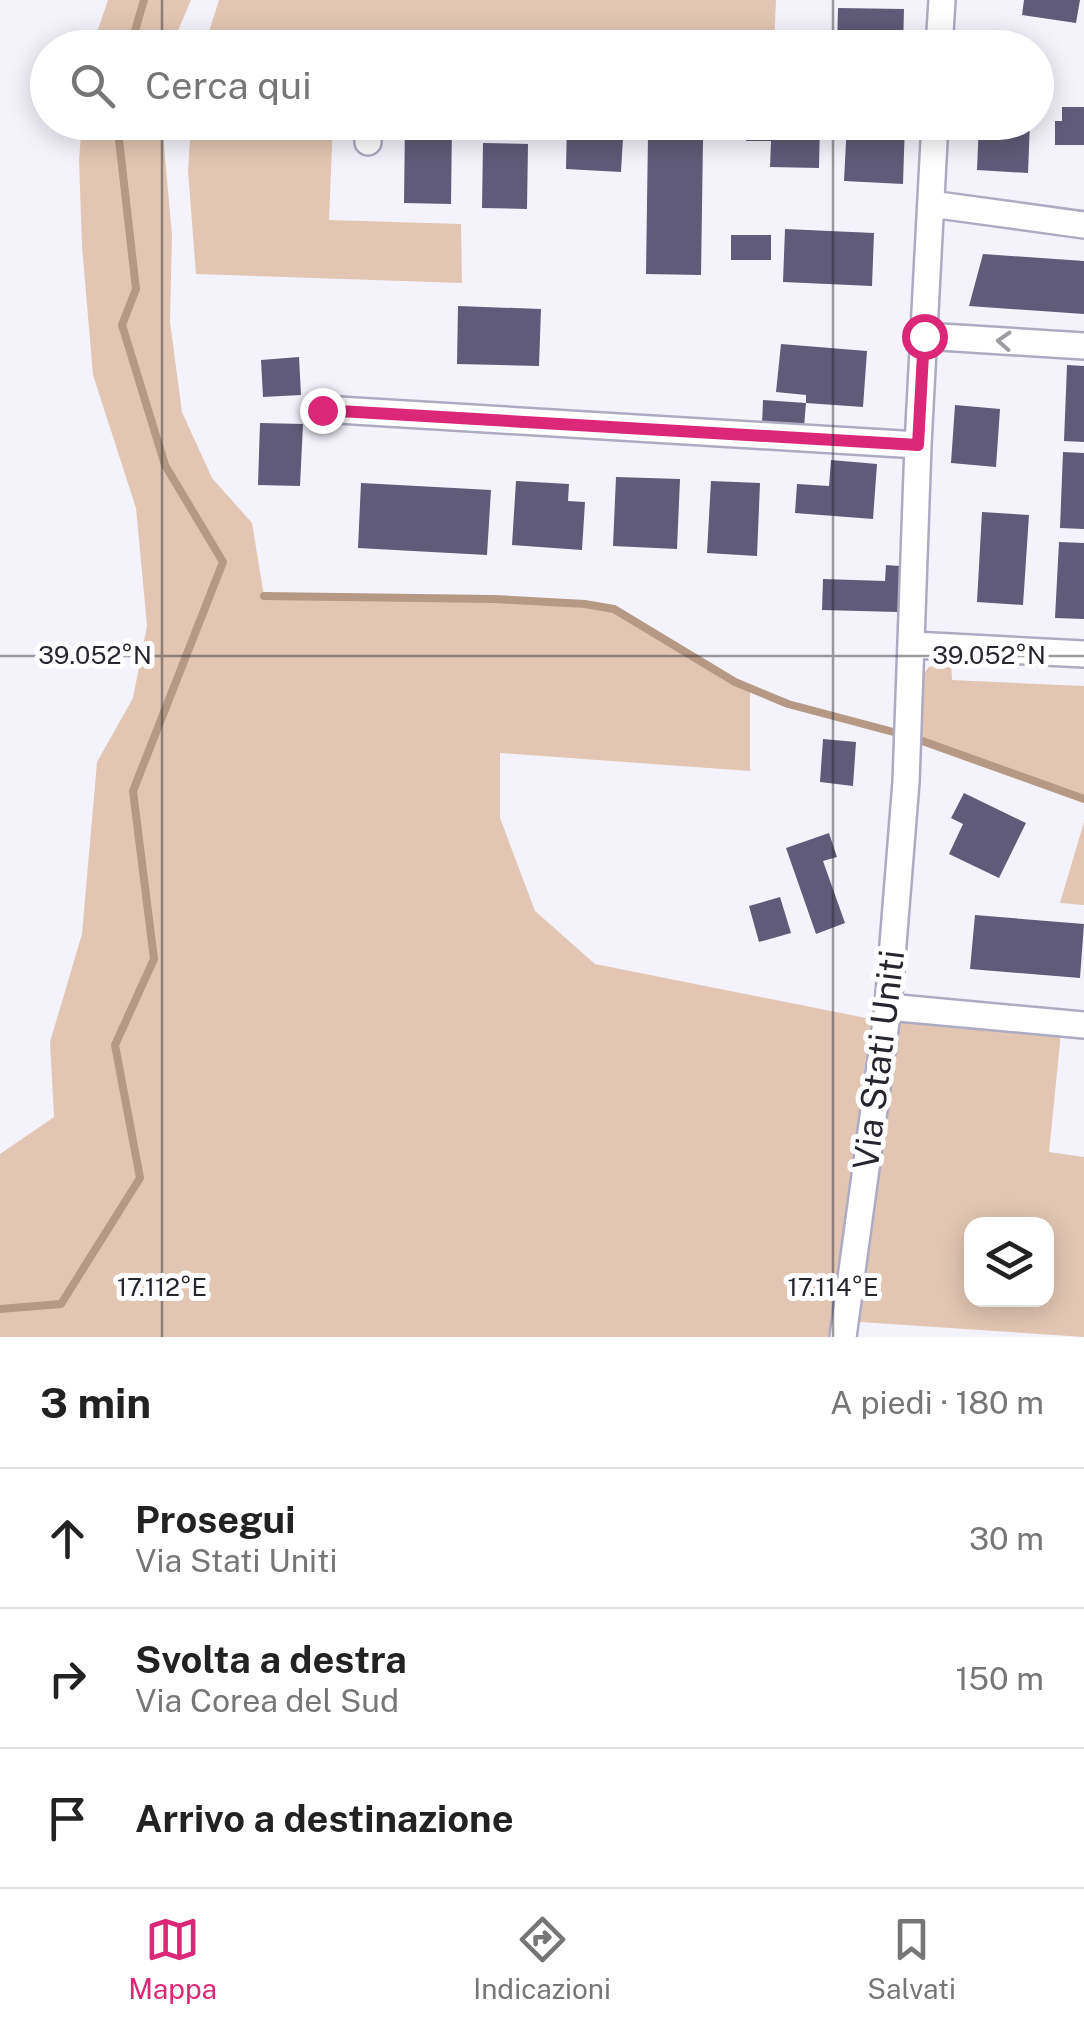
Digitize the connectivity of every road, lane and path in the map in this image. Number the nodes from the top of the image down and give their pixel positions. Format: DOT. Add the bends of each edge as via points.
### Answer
graph roads {
  1 [pos="942,0"];
  2 [pos="940,30"];
  3 [pos="934,140"];
  4 [pos="930,204"];
  5 [pos="1084,225"];
  6 [pos="924,336"];
  7 [pos="1084,346"];
  8 [pos="322,410"];
  9 [pos="918,445"];
  10 [pos="913,645"];
  11 [pos="1084,654"];
  12 [pos="888,1007"];
  13 [pos="1084,1026"];
  14 [pos="843,1337"];
  1 -- 2 [label="street"];
  3 -- 4 [label="street"];
  4 -- 5 [label="street"];
  4 -- 6 [label="street"];
  7 -- 6 [label="street, one-way"];
  6 -- 9 [label="street"];
  8 -- 9 [label="street"];
  9 -- 10 [label="street"];
  10 -- 11 [label="street"];
  10 -- 12 [label="street, Via Stati Uniti"];
  12 -- 13 [label="street"];
  12 -- 14 [label="street, Via Stati Uniti"];
}
